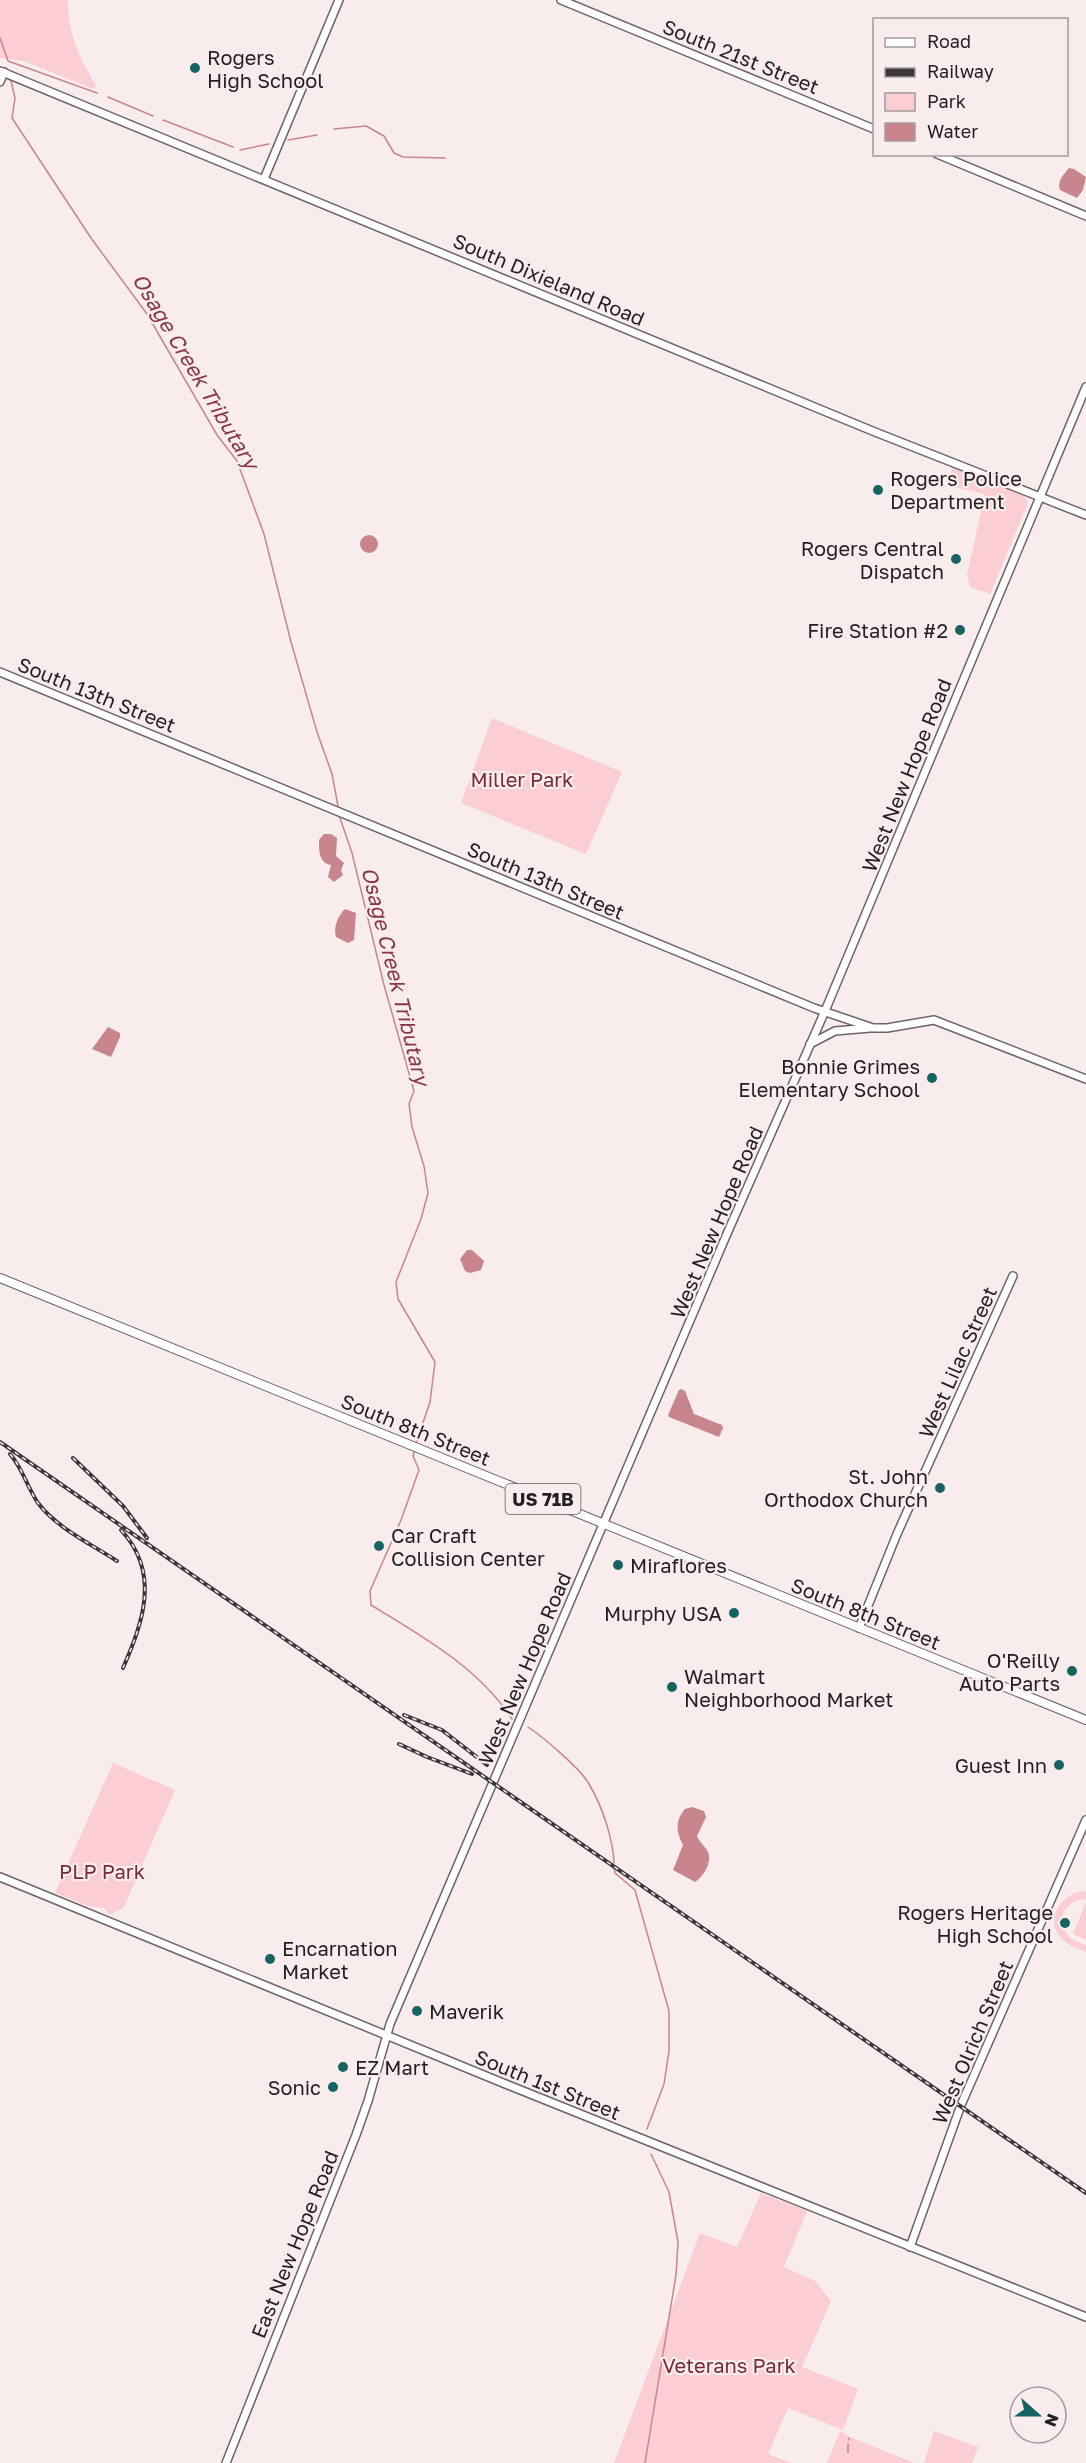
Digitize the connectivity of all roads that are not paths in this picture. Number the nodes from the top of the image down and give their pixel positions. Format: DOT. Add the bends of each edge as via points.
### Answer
graph roads {
  1 [pos="339,0"];
  2 [pos="561,0"];
  3 [pos="2,72"];
  4 [pos="0,82"];
  5 [pos="873,129"];
  6 [pos="942,156"];
  7 [pos="264,179"];
  8 [pos="1086,216"];
  9 [pos="1086,387"];
  10 [pos="1040,495"];
  11 [pos="1086,515"];
  12 [pos="0,672"];
  13 [pos="825,1011"];
  14 [pos="873,1028"];
  15 [pos="810,1044"];
  16 [pos="1086,1079"];
  17 [pos="1013,1276"];
  18 [pos="0,1278"];
  19 [pos="603,1523"];
  20 [pos="859,1628"];
  21 [pos="1086,1720"];
  22 [pos="1086,1820"];
  23 [pos="0,1877"];
  24 [pos="387,2035"];
  25 [pos="910,2247"];
  26 [pos="1086,2317"];
  27 [pos="226,2463"];
  1 -- 7 [label="street"];
  2 -- 5 [label="street, South 21st Street"];
  3 -- 4 [label="street"];
  3 -- 7 [label="street, South Dixieland Road"];
  6 -- 8 [label="street"];
  7 -- 10 [label="street, South Dixieland Road" via="876,432"];
  9 -- 10 [label="street, West New Hope Road"];
  10 -- 11 [label="street, South Dixieland Road"];
  10 -- 13 [label="street, West New Hope Road"];
  12 -- 13 [label="street, South 13th Street"];
  13 -- 14 [label="street, South 13th Street"];
  13 -- 15 [label="street, West New Hope Road"];
  14 -- 15 [label="street" via="835,1031"];
  14 -- 16 [label="street, South 13th Street" via="934,1020"];
  15 -- 19 [label="street, West New Hope Road"];
  17 -- 20 [label="street, West Lilac Street"];
  18 -- 19 [label="main road, South 8th Street / US 71B"];
  19 -- 20 [label="main road, South 8th Street / US 71B"];
  19 -- 24 [label="street, West New Hope Road"];
  20 -- 21 [label="main road, South 8th Street / US 71B"];
  22 -- 25 [label="street, West Olrich Street" via="961,2105"];
  23 -- 24 [label="street, South 1st Street"];
  24 -- 25 [label="street, South 1st Street"];
  24 -- 27 [label="street, East New Hope Road" via="356,2135"];
  25 -- 26 [label="street, South 1st Street"];
}
